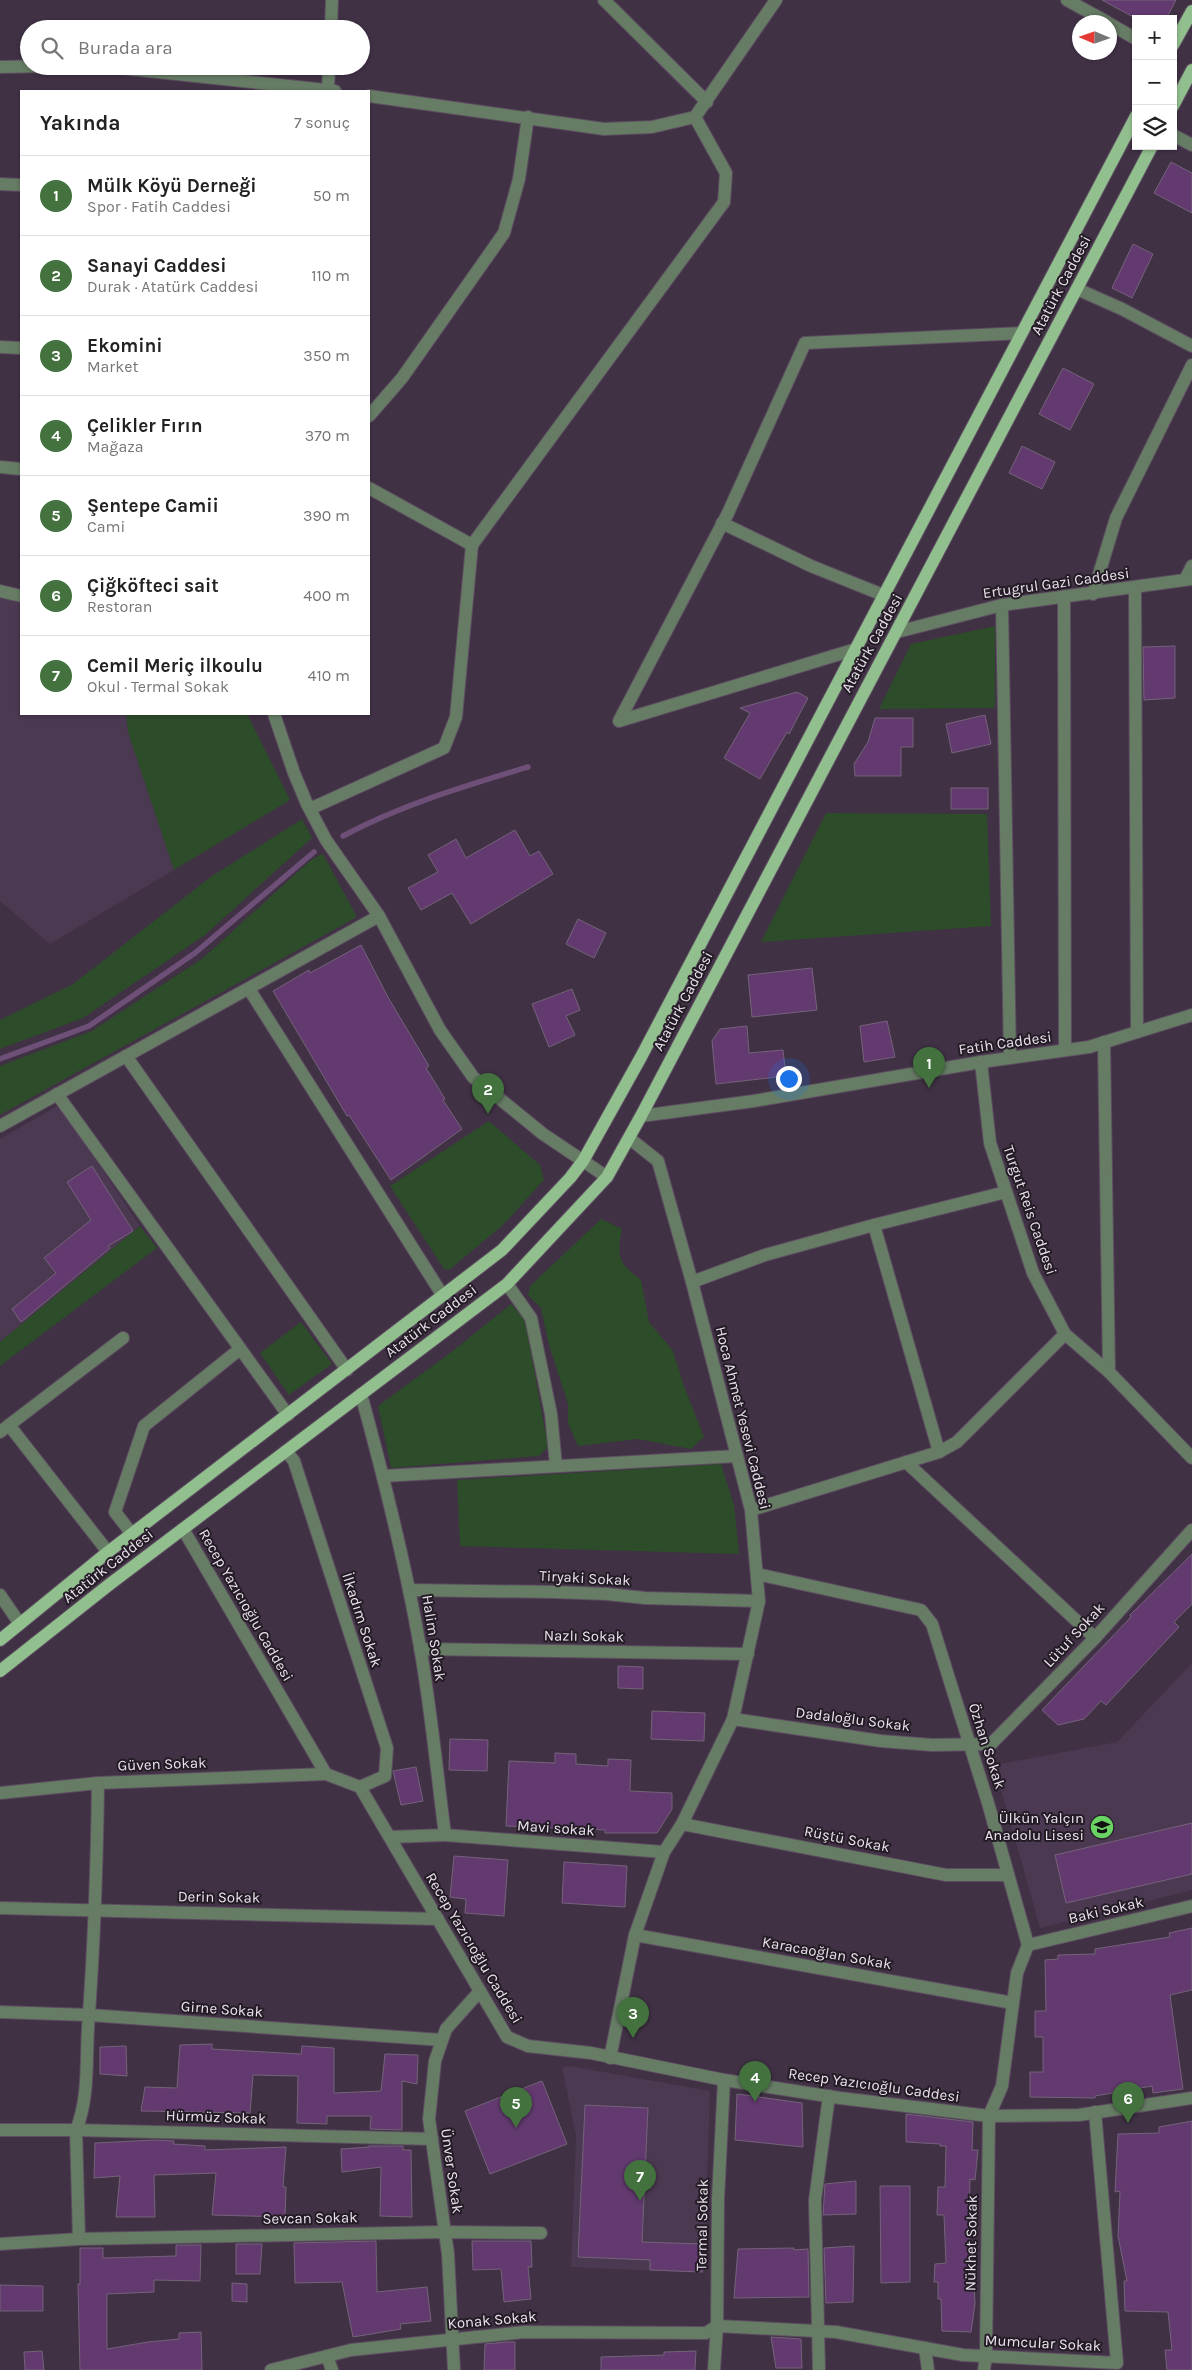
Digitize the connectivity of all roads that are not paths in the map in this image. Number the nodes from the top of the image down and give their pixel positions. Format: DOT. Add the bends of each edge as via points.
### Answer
graph roads {
  1 [pos="332,0"];
  2 [pos="604,0"];
  3 [pos="776,0"];
  4 [pos="1067,0"];
  5 [pos="1192,11"];
  6 [pos="1094,15"];
  7 [pos="331,20"];
  8 [pos="1117,28"];
  9 [pos="1132,37"];
  10 [pos="1177,38"];
  11 [pos="0,67"];
  12 [pos="20,67"];
  13 [pos="1192,70"];
  14 [pos="183,75"];
  15 [pos="329,75"];
  16 [pos="321,90"];
  17 [pos="330,90"];
  18 [pos="370,96"];
  19 [pos="707,102"];
  20 [pos="1174,105"];
  21 [pos="528,117"];
  22 [pos="695,117"];
  23 [pos="1132,124"];
  24 [pos="1177,137"];
  25 [pos="1192,145"];
  26 [pos="1150,150"];
  27 [pos="0,184"];
  28 [pos="20,185"];
  29 [pos="1077,289"];
  30 [pos="1021,333"];
  31 [pos="1192,346"];
  32 [pos="0,347"];
  33 [pos="20,348"];
  34 [pos="1192,365"];
  35 [pos="370,415"];
  36 [pos="0,467"];
  37 [pos="20,469"];
  38 [pos="370,489"];
  39 [pos="722,523"];
  40 [pos="472,545"];
  41 [pos="1192,566"];
  42 [pos="1188,579"];
  43 [pos="1135,588"];
  44 [pos="0,592"];
  45 [pos="1093,594"];
  46 [pos="883,595"];
  47 [pos="20,596"];
  48 [pos="1064,598"];
  49 [pos="1002,605"];
  50 [pos="897,632"];
  51 [pos="853,650"];
  52 [pos="274,715"];
  53 [pos="307,804"];
  54 [pos="378,916"];
  55 [pos="249,989"];
  56 [pos="1192,1015"];
  57 [pos="1137,1032"];
  58 [pos="1104,1042"];
  59 [pos="1065,1050"];
  60 [pos="126,1056"];
  61 [pos="1010,1058"];
  62 [pos="981,1062"];
  63 [pos="57,1094"];
  64 [pos="641,1116"];
  65 [pos="0,1126"];
  66 [pos="629,1138"];
  67 [pos="583,1161"];
  68 [pos="606,1177"];
  69 [pos="1006,1192"];
  70 [pos="874,1225"];
  71 [pos="692,1282"];
  72 [pos="507,1284"];
  73 [pos="443,1296"];
  74 [pos="1065,1334"];
  75 [pos="123,1338"];
  76 [pos="240,1349"];
  77 [pos="347,1370"];
  78 [pos="1110,1372"];
  79 [pos="361,1394"];
  80 [pos="288,1414"];
  81 [pos="5,1428"];
  82 [pos="286,1451"];
  83 [pos="939,1452"];
  84 [pos="737,1456"];
  85 [pos="1192,1458"];
  86 [pos="906,1462"];
  87 [pos="556,1466"];
  88 [pos="383,1476"];
  89 [pos="751,1510"];
  90 [pos="183,1529"];
  91 [pos="1192,1530"];
  92 [pos="132,1534"];
  93 [pos="108,1552"];
  94 [pos="757,1574"];
  95 [pos="409,1590"];
  96 [pos="0,1595"];
  97 [pos="759,1601"];
  98 [pos="20,1624"];
  99 [pos="1095,1638"];
  100 [pos="0,1640"];
  101 [pos="420,1649"];
  102 [pos="748,1654"];
  103 [pos="0,1671"];
  104 [pos="733,1719"];
  105 [pos="969,1744"];
  106 [pos="326,1774"];
  107 [pos="98,1783"];
  108 [pos="360,1787"];
  109 [pos="0,1793"];
  110 [pos="682,1824"];
  111 [pos="445,1835"];
  112 [pos="390,1837"];
  113 [pos="664,1852"];
  114 [pos="1007,1875"];
  115 [pos="1192,1906"];
  116 [pos="0,1908"];
  117 [pos="96,1910"];
  118 [pos="438,1919"];
  119 [pos="635,1935"];
  120 [pos="1028,1945"];
  121 [pos="480,1990"];
  122 [pos="1013,2004"];
  123 [pos="0,2012"];
  124 [pos="89,2015"];
  125 [pos="442,2040"];
  126 [pos="610,2058"];
  127 [pos="724,2080"];
  128 [pos="829,2096"];
  129 [pos="1192,2098"];
  130 [pos="1095,2112"];
  131 [pos="988,2116"];
  132 [pos="0,2130"];
  133 [pos="76,2130"];
  134 [pos="432,2139"];
  135 [pos="444,2232"];
  136 [pos="541,2233"];
  137 [pos="79,2239"];
  138 [pos="0,2244"];
  139 [pos="717,2326"];
  140 [pos="818,2332"];
  141 [pos="452,2340"];
  142 [pos="924,2348"];
  143 [pos="327,2356"];
  144 [pos="986,2356"];
  145 [pos="1118,2367"];
  146 [pos="271,2370"];
  147 [pos="332,2370"];
  148 [pos="454,2370"];
  149 [pos="714,2370"];
  150 [pos="819,2370"];
  151 [pos="928,2370"];
  152 [pos="984,2370"];
  1 -- 7 [label="street"];
  2 -- 19 [label="street"];
  3 -- 19 [label="street"];
  4 -- 6 [label="street"];
  5 -- 10 [label="main road"];
  8 -- 9 [label="street"];
  11 -- 12 [label="street"];
  13 -- 20 [label="main road"];
  14 -- 16 [label="street"];
  15 -- 17 [label="street"];
  18 -- 21 [label="street"];
  19 -- 22 [label="street"];
  21 -- 22 [label="street" via="604,129 652,128"];
  21 -- 35 [label="street" via="519,179 504,233 402,378"];
  22 -- 40 [label="street" via="726,173 724,202"];
  23 -- 30 [label="main road"];
  24 -- 25 [label="street"];
  26 -- 29 [label="main road, Atatürk Caddesi"];
  27 -- 28 [label="street"];
  29 -- 31 [label="street"];
  29 -- 50 [label="main road, Atatürk Caddesi"];
  30 -- 39 [label="street" via="805,343"];
  30 -- 46 [label="main road"];
  32 -- 33 [label="street"];
  34 -- 45 [label="street" via="1116,518"];
  36 -- 37 [label="street"];
  38 -- 40 [label="street"];
  39 -- 46 [label="street" via="810,566"];
  39 -- 51 [label="street" via="619,720"];
  40 -- 53 [label="street" via="456,717 444,748 312,808"];
  41 -- 42 [label="street"];
  42 -- 43 [label="street, Ertugrul Gazi Caddesi"];
  43 -- 45 [label="street, Ertugrul Gazi Caddesi"];
  43 -- 57 [label="street"];
  44 -- 47 [label="street"];
  45 -- 48 [label="street, Ertugrul Gazi Caddesi"];
  46 -- 51 [label="main road"];
  48 -- 49 [label="street, Ertugrul Gazi Caddesi"];
  48 -- 59 [label="street"];
  49 -- 50 [label="street, Ertugrul Gazi Caddesi"];
  49 -- 61 [label="street"];
  50 -- 64 [label="main road, Atatürk Caddesi"];
  51 -- 67 [label="main road" via="641,1057"];
  52 -- 53 [label="street"];
  53 -- 54 [label="street" via="326,840"];
  54 -- 55 [label="street"];
  54 -- 67 [label="street" via="440,1030 473,1077 543,1134"];
  55 -- 60 [label="street"];
  55 -- 73 [label="street"];
  56 -- 57 [label="street, Fatih Caddesi"];
  57 -- 58 [label="street, Fatih Caddesi"];
  58 -- 59 [label="street, Fatih Caddesi"];
  58 -- 78 [label="street"];
  59 -- 61 [label="street, Fatih Caddesi"];
  60 -- 63 [label="street"];
  60 -- 77 [label="street"];
  61 -- 62 [label="street, Fatih Caddesi"];
  62 -- 64 [label="street, Fatih Caddesi" via="754,1101"];
  62 -- 69 [label="street, Turgut Reis Caddesi" via="990,1143"];
  63 -- 65 [label="street"];
  63 -- 76 [label="street"];
  64 -- 66 [label="main road, Atatürk Caddesi"];
  66 -- 68 [label="main road, Atatürk Caddesi"];
  66 -- 71 [label="street, Hoca Ahmet Yesevi Caddesi" via="658,1161"];
  67 -- 68 [label="street"];
  67 -- 73 [label="main road" via="502,1250"];
  68 -- 72 [label="main road, Atatürk Caddesi"];
  69 -- 70 [label="street"];
  69 -- 74 [label="street, Turgut Reis Caddesi" via="1033,1273"];
  70 -- 71 [label="street" via="766,1255"];
  70 -- 83 [label="street"];
  71 -- 84 [label="street, Hoca Ahmet Yesevi Caddesi"];
  72 -- 79 [label="main road, Atatürk Caddesi"];
  72 -- 87 [label="street" via="531,1318 551,1414"];
  73 -- 77 [label="main road"];
  74 -- 78 [label="street, Turgut Reis Caddesi"];
  74 -- 83 [label="street" via="957,1442"];
  75 -- 81 [label="street"];
  76 -- 80 [label="street"];
  76 -- 92 [label="street" via="144,1426 115,1512"];
  77 -- 80 [label="main road"];
  78 -- 85 [label="street, Turgut Reis Caddesi"];
  79 -- 82 [label="main road, Atatürk Caddesi"];
  79 -- 88 [label="street, Halim Sokak"];
  80 -- 92 [label="main road"];
  81 -- 93 [label="street"];
  82 -- 90 [label="main road, Atatürk Caddesi"];
  82 -- 108 [label="street, İlkadım Sokak" via="294,1461 387,1748 385,1776"];
  83 -- 86 [label="street"];
  84 -- 87 [label="street"];
  84 -- 89 [label="street, Hoca Ahmet Yesevi Caddesi"];
  86 -- 89 [label="street"];
  86 -- 99 [label="street"];
  87 -- 88 [label="street"];
  88 -- 95 [label="street, Halim Sokak"];
  89 -- 94 [label="street, Hoca Ahmet Yesevi Caddesi"];
  90 -- 103 [label="main road, Atatürk Caddesi"];
  90 -- 106 [label="street, Recep Yazıcıoğlu Caddesi"];
  91 -- 99 [label="street, Lütuf Sokak"];
  92 -- 93 [label="main road"];
  93 -- 98 [label="main road"];
  94 -- 97 [label="street, Hoca Ahmet Yesevi Caddesi"];
  94 -- 105 [label="street, Özhan Sokak" via="921,1610 932,1624"];
  95 -- 97 [label="street, Tiryaki Sokak" via="555,1592"];
  95 -- 101 [label="street, Halim Sokak"];
  96 -- 98 [label="street"];
  97 -- 102 [label="street, Hoca Ahmet Yesevi Caddesi"];
  98 -- 100 [label="main road"];
  99 -- 105 [label="street, Lütuf Sokak" via="991,1744"];
  101 -- 102 [label="street, Nazlı Sokak"];
  101 -- 111 [label="street, Halim Sokak"];
  102 -- 104 [label="street, Hoca Ahmet Yesevi Caddesi"];
  104 -- 105 [label="street, Dadaloğlu Sokak" via="881,1741"];
  104 -- 110 [label="street, Hoca Ahmet Yesevi Caddesi"];
  105 -- 114 [label="street, Özhan Sokak"];
  106 -- 107 [label="street, Güven Sokak"];
  106 -- 108 [label="street"];
  107 -- 109 [label="street, Güven Sokak"];
  107 -- 117 [label="street"];
  108 -- 112 [label="street, Recep Yazıcıoğlu Caddesi"];
  110 -- 113 [label="street, Hoca Ahmet Yesevi Caddesi"];
  110 -- 114 [label="street, Rüştü Sokak" via="946,1875"];
  111 -- 112 [label="street"];
  111 -- 113 [label="street, Mavi sokak"];
  112 -- 118 [label="street, Recep Yazıcıoğlu Caddesi"];
  113 -- 119 [label="street, Hoca Ahmet Yesevi Caddesi"];
  114 -- 120 [label="street, Özhan Sokak"];
  115 -- 120 [label="street, Baki Sokak"];
  116 -- 117 [label="street, Derin Sokak"];
  117 -- 118 [label="street, Derin Sokak"];
  117 -- 124 [label="street"];
  118 -- 121 [label="street, Recep Yazıcıoğlu Caddesi"];
  119 -- 122 [label="street, Karacaoğlan Sokak"];
  119 -- 126 [label="street, Hoca Ahmet Yesevi Caddesi"];
  120 -- 122 [label="street" via="1017,1973"];
  121 -- 125 [label="street, Ünver Sokak" via="446,2030"];
  121 -- 126 [label="street, Recep Yazıcıoğlu Caddesi" via="507,2037 528,2046"];
  122 -- 131 [label="street" via="1002,2086"];
  123 -- 124 [label="street, Girne Sokak"];
  124 -- 125 [label="street, Girne Sokak"];
  124 -- 133 [label="street" via="83,2113"];
  125 -- 134 [label="street, Ünver Sokak" via="435,2061 429,2119"];
  126 -- 127 [label="street, Recep Yazıcıoğlu Caddesi"];
  127 -- 128 [label="street, Recep Yazıcıoğlu Caddesi"];
  127 -- 139 [label="street, Termal Sokak" via="718,2198"];
  128 -- 131 [label="street, Recep Yazıcıoğlu Caddesi"];
  128 -- 140 [label="street" via="815,2200"];
  129 -- 130 [label="street, Recep Yazıcıoğlu Caddesi"];
  130 -- 131 [label="street, Recep Yazıcıoğlu Caddesi"];
  130 -- 145 [label="street, Mumcular Sokak"];
  131 -- 144 [label="street, Nükhet Sokak"];
  132 -- 133 [label="street, Hürmüz Sokak"];
  133 -- 134 [label="street, Hürmüz Sokak"];
  133 -- 137 [label="street"];
  134 -- 135 [label="street, Ünver Sokak"];
  135 -- 136 [label="street, Sevcan Sokak"];
  135 -- 137 [label="street, Sevcan Sokak"];
  135 -- 141 [label="street, Ünver Sokak"];
  137 -- 138 [label="street, Sevcan Sokak"];
  139 -- 140 [label="street, Mumcular Sokak"];
  139 -- 141 [label="street, Konak Sokak" via="706,2333 524,2332"];
  139 -- 149 [label="street, Termal Sokak"];
  140 -- 142 [label="street, Mumcular Sokak" via="836,2332"];
  140 -- 150 [label="street"];
  141 -- 143 [label="street, Konak Sokak" via="351,2350"];
  141 -- 148 [label="street, Ünver Sokak"];
  142 -- 144 [label="street, Mumcular Sokak"];
  142 -- 151 [label="street"];
  143 -- 146 [label="street, Konak Sokak"];
  143 -- 147 [label="street"];
  144 -- 145 [label="street, Mumcular Sokak"];
  144 -- 152 [label="street, Nükhet Sokak"];
}
